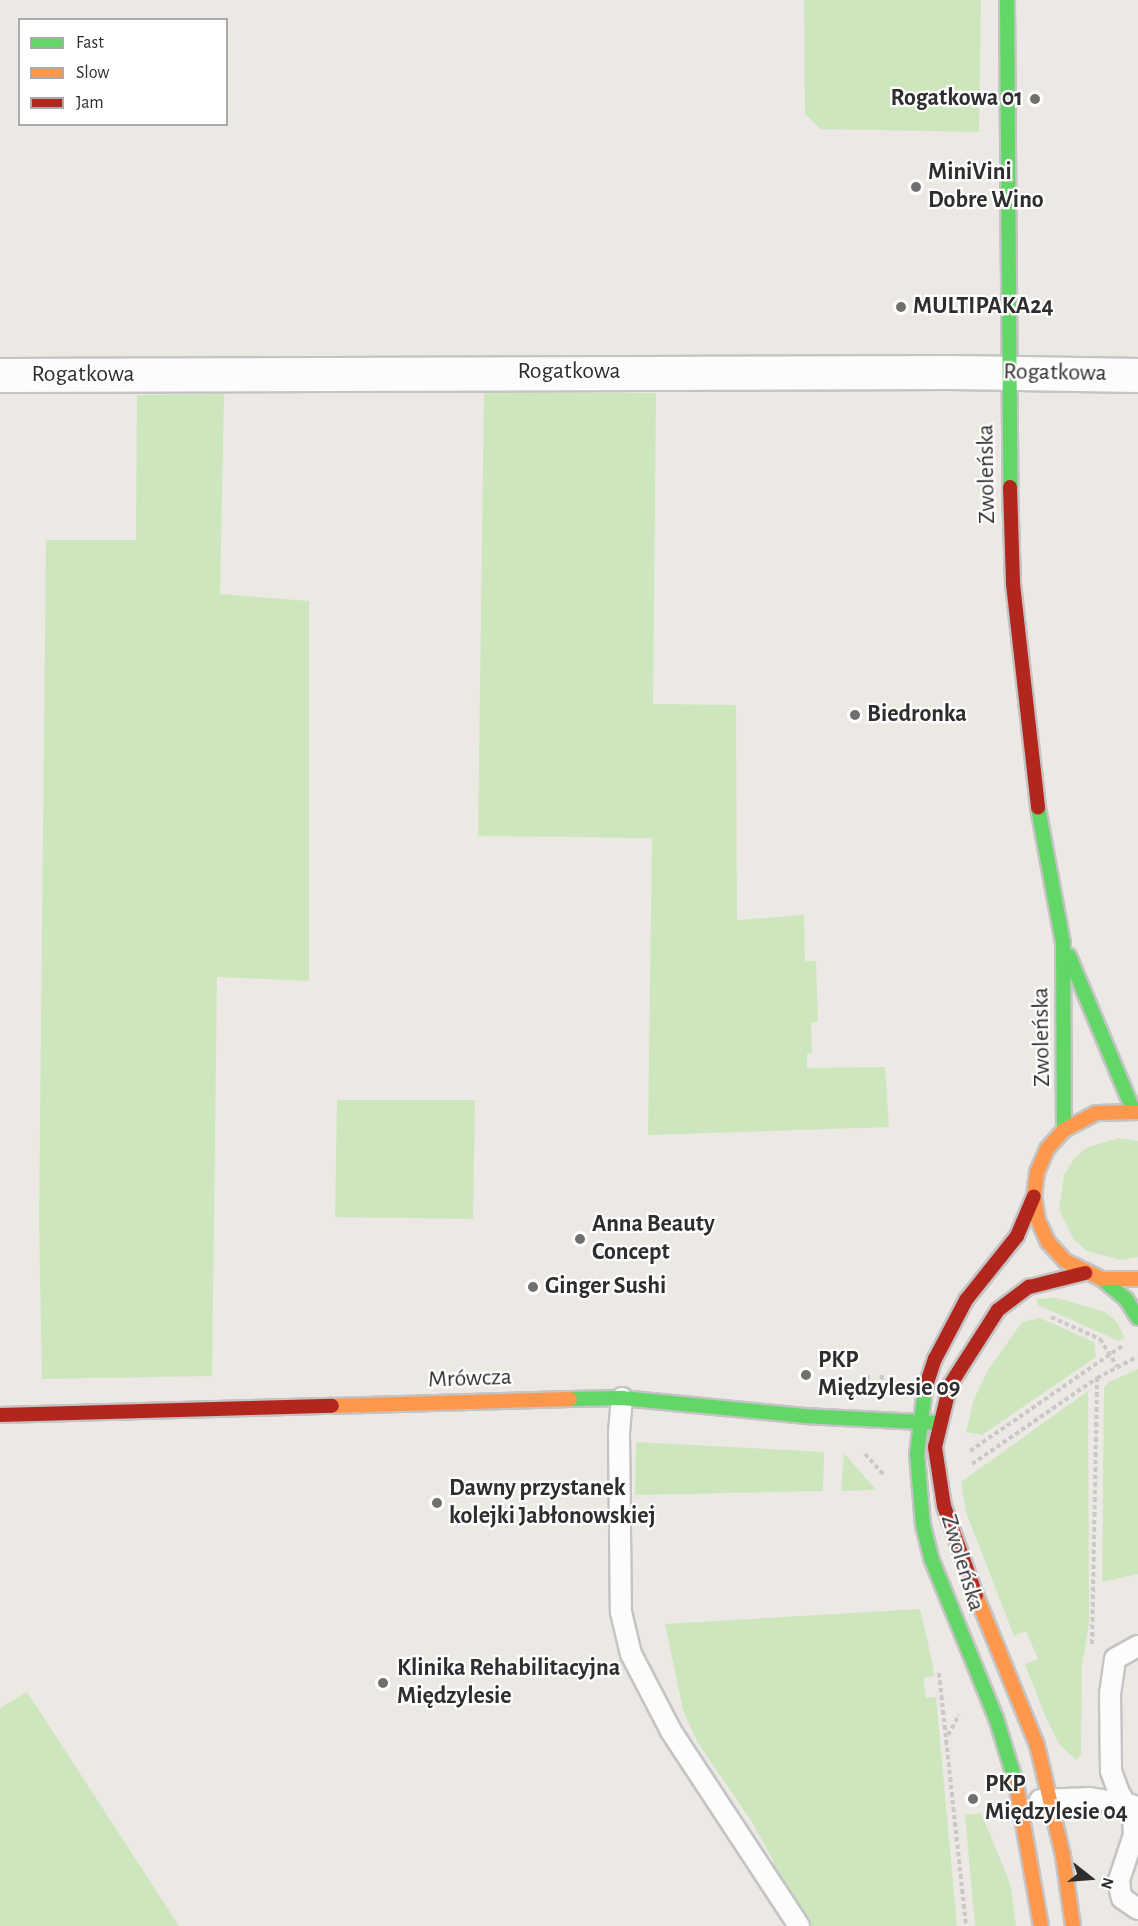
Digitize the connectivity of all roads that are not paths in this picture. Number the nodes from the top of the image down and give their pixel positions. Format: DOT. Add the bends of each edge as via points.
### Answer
graph roads {
  1 [pos="1006,0"];
  2 [pos="1007,373"];
  3 [pos="0,375"];
  4 [pos="1138,375"];
  5 [pos="1063,943"];
  6 [pos="1135,1111"];
  7 [pos="1064,1130"];
  8 [pos="1034,1196"];
  9 [pos="1085,1273"];
  10 [pos="1102,1279"];
  11 [pos="1138,1279"];
  12 [pos="1138,1318"];
  13 [pos="622,1398"];
  14 [pos="0,1415"];
  15 [pos="920,1420"];
  16 [pos="939,1423"];
  17 [pos="1138,1646"];
  18 [pos="1052,1797"];
  19 [pos="1023,1804"];
  20 [pos="1132,1804"];
  21 [pos="1138,1907"];
  22 [pos="799,1926"];
  23 [pos="1041,1926"];
  24 [pos="1073,1926"];
  1 -- 2 [label="street, Zwoleńska"];
  2 -- 3 [label="street, Rogatkowa"];
  2 -- 4 [label="street, Rogatkowa"];
  2 -- 5 [label="street, Zwoleńska" via="1014,602 1032,777"];
  5 -- 6 [label="street, Zwoleńska"];
  5 -- 7 [label="street, Zwoleńska"];
  6 -- 7 [label="street" via="1096,1113"];
  7 -- 8 [label="street" via="1047,1149 1037,1172"];
  8 -- 9 [label="street" via="1038,1220 1048,1242 1065,1261"];
  8 -- 15 [label="street, Zwoleńska" via="1017,1236 954,1319 935,1359"];
  9 -- 10 [label="street"];
  9 -- 16 [label="street, Zwoleńska" via="1029,1287 998,1310 950,1385"];
  10 -- 11 [label="street"];
  10 -- 12 [label="street" via="1126,1299"];
  13 -- 14 [label="street, Mrówcza"];
  13 -- 15 [label="street, Mrówcza" via="804,1416"];
  13 -- 22 [label="lane" via="621,1612 631,1654 670,1731"];
  15 -- 16 [label="street, Mrówcza"];
  15 -- 19 [label="street, Zwoleńska" via="917,1454 923,1525 931,1558 996,1718"];
  16 -- 18 [label="street, Zwoleńska" via="935,1447 944,1506 1037,1745"];
  17 -- 20 [label="lane" via="1122,1652 1111,1671 1111,1771"];
  18 -- 19 [label="lane"];
  18 -- 20 [label="lane"];
  18 -- 24 [label="street, Zwoleńska"];
  19 -- 23 [label="street, Zwoleńska"];
  20 -- 21 [label="lane" via="1134,1835 1119,1880 1122,1899"];
}
